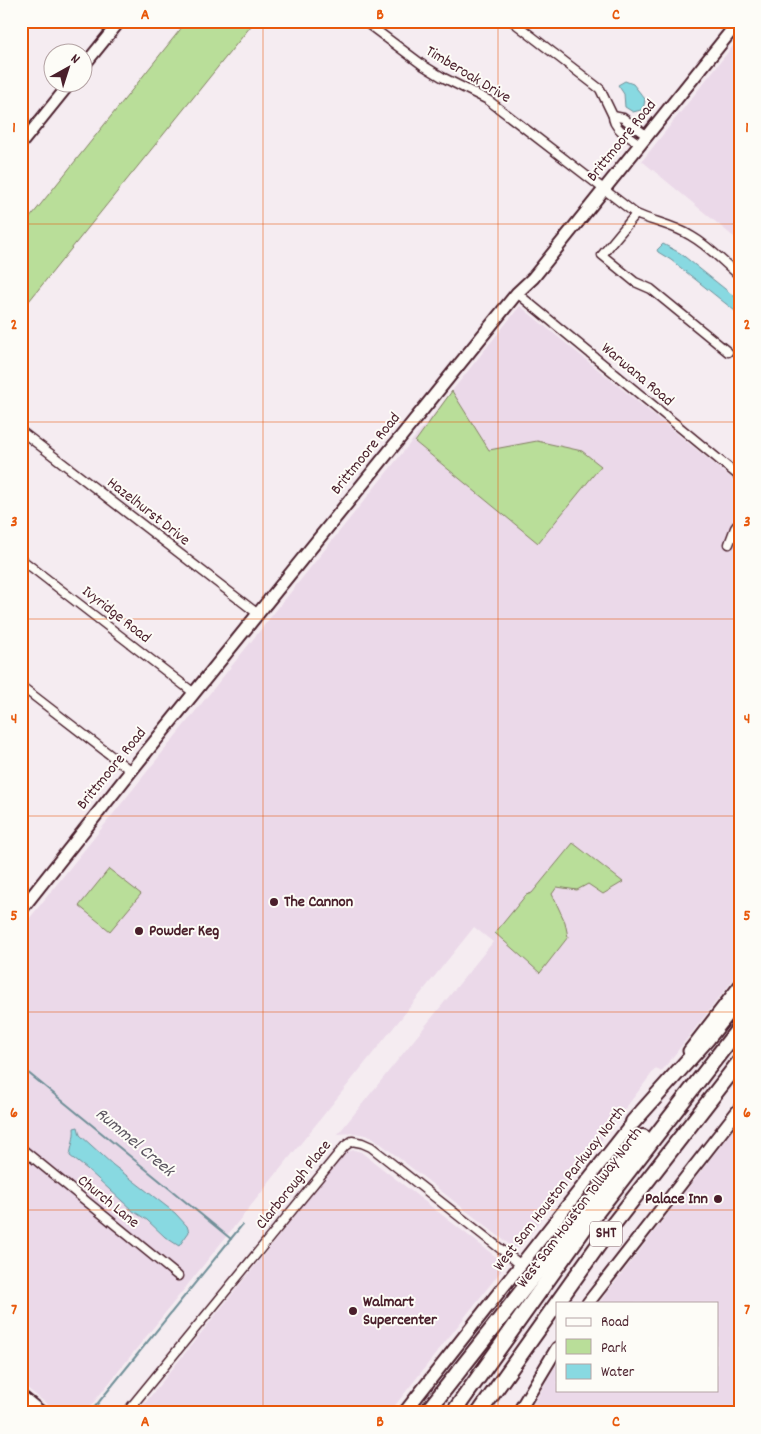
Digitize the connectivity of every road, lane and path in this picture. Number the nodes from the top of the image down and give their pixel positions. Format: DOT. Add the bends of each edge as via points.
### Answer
graph roads {
  1 [pos="120,21"];
  2 [pos="364,21"];
  3 [pos="512,21"];
  4 [pos="739,21"];
  5 [pos="92,56"];
  6 [pos="63,92"];
  7 [pos="644,140"];
  8 [pos="21,144"];
  9 [pos="604,189"];
  10 [pos="636,214"];
  11 [pos="740,276"];
  12 [pos="517,293"];
  13 [pos="728,352"];
  14 [pos="21,431"];
  15 [pos="740,478"];
  16 [pos="740,521"];
  17 [pos="729,544"];
  18 [pos="21,559"];
  19 [pos="258,614"];
  20 [pos="21,686"];
  21 [pos="194,693"];
  22 [pos="131,771"];
  23 [pos="21,910"];
  24 [pos="740,985"];
  25 [pos="740,998"];
  26 [pos="740,1027"];
  27 [pos="740,1061"];
  28 [pos="686,1095"];
  29 [pos="740,1108"];
  30 [pos="633,1122"];
  31 [pos="21,1148"];
  32 [pos="521,1266"];
  33 [pos="178,1276"];
  34 [pos="557,1302"];
  35 [pos="589,1302"];
  36 [pos="556,1304"];
  37 [pos="556,1350"];
  38 [pos="21,1396"];
  39 [pos="21,1410"];
  40 [pos="25,1413"];
  41 [pos="42,1413"];
  42 [pos="126,1413"];
  43 [pos="404,1413"];
  44 [pos="426,1413"];
  45 [pos="453,1413"];
  46 [pos="478,1413"];
  47 [pos="518,1413"];
  1 -- 5 [label="street"];
  2 -- 9 [label="street, Timberoak Drive" via="424,66 488,100"];
  3 -- 7 [label="street" via="600,89 616,126"];
  4 -- 7 [label="main road, Brittmoore Road"];
  6 -- 8 [label="street"];
  7 -- 9 [label="main road, Brittmoore Road"];
  9 -- 10 [label="street, Timberoak Drive"];
  9 -- 12 [label="main road, Brittmoore Road" via="533,278"];
  10 -- 11 [label="street, Timberoak Drive" via="692,236"];
  10 -- 13 [label="street" via="602,255 635,282 651,289"];
  12 -- 15 [label="street, Warwana Road"];
  12 -- 19 [label="main road, Brittmoore Road"];
  14 -- 19 [label="street, Hazelhurst Drive"];
  16 -- 17 [label="street"];
  18 -- 21 [label="street, Ivyridge Road"];
  19 -- 21 [label="main road, Brittmoore Road"];
  20 -- 22 [label="street"];
  21 -- 22 [label="main road, Brittmoore Road"];
  22 -- 23 [label="main road, Brittmoore Road"];
  24 -- 30 [label="main road, West Sam Houston Parkway North"];
  25 -- 30 [label="highway"];
  26 -- 28 [label="highway, West Sam Houston Tollway North / SHT"];
  27 -- 34 [label="highway, SHT"];
  28 -- 44 [label="highway" via="664,1110"];
  28 -- 45 [label="highway, West Sam Houston Tollway North / SHT" via="586,1226"];
  29 -- 35 [label="main road"];
  30 -- 32 [label="main road, West Sam Houston Parkway North"];
  31 -- 33 [label="street, Church Lane"];
  32 -- 42 [label="street, Clarborough Place" via="371,1148 362,1142 352,1141"];
  32 -- 43 [label="main road, West Sam Houston Parkway North"];
  36 -- 46 [label="highway, SHT"];
  37 -- 47 [label="main road"];
  38 -- 41 [label="main road"];
  39 -- 40 [label="main road"];
}
